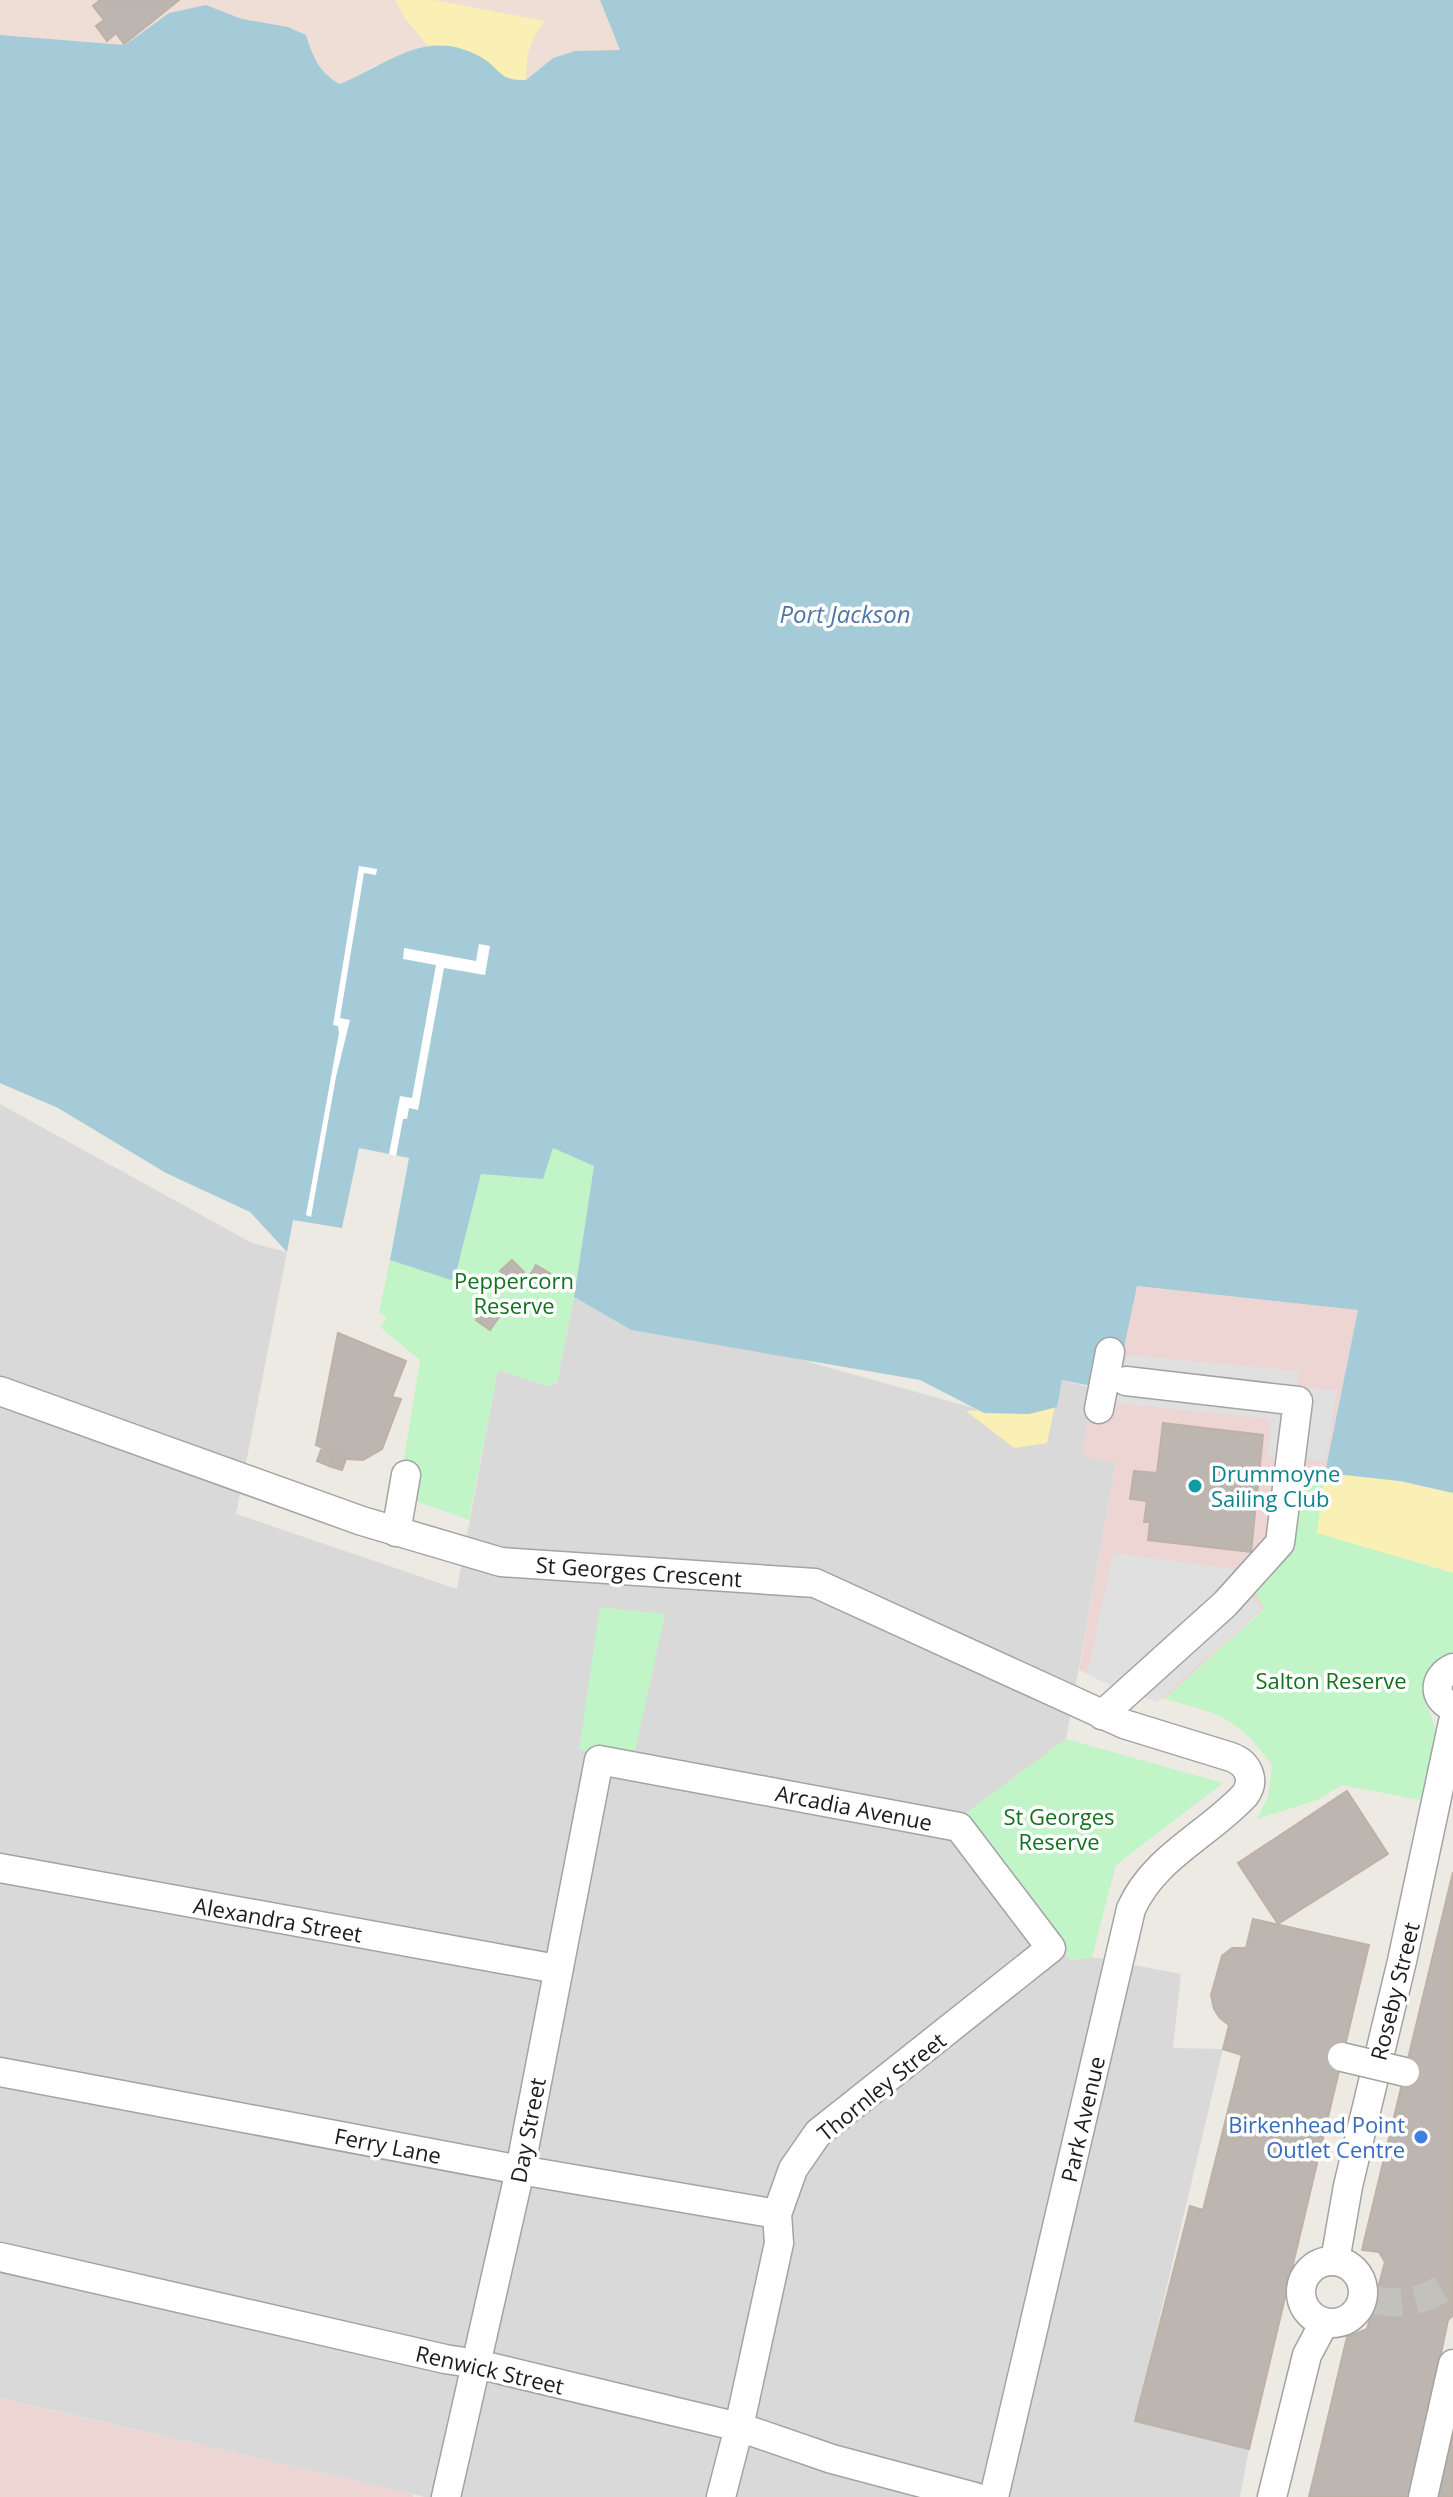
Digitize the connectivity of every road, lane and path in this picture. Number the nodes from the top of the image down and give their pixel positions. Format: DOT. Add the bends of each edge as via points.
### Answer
graph roads {
  1 [pos="1110,1352"];
  2 [pos="1126,1381"];
  3 [pos="0,1391"];
  4 [pos="1099,1409"];
  5 [pos="406,1475"];
  6 [pos="396,1532"];
  7 [pos="1453,1668"];
  8 [pos="1453,1707"];
  9 [pos="1102,1715"];
  10 [pos="1453,1722"];
  11 [pos="599,1760"];
  12 [pos="1250,1788"];
  13 [pos="0,1868"];
  14 [pos="1051,1948"];
  15 [pos="557,1969"];
  16 [pos="1342,2057"];
  17 [pos="0,2072"];
  18 [pos="1405,2072"];
  19 [pos="520,2170"];
  20 [pos="777,2214"];
  21 [pos="0,2257"];
  22 [pos="1335,2261"];
  23 [pos="1324,2323"];
  24 [pos="477,2364"];
  25 [pos="1453,2364"];
  26 [pos="739,2427"];
  27 [pos="446,2497"];
  28 [pos="721,2497"];
  29 [pos="975,2497"];
  30 [pos="994,2497"];
  31 [pos="1272,2497"];
  32 [pos="1423,2497"];
  1 -- 4 [label="street"];
  2 -- 9 [label="street" via="1298,1401 1280,1543 1225,1604"];
  3 -- 6 [label="street, St Georges Crescent"];
  5 -- 6 [label="street"];
  6 -- 9 [label="street, St Georges Crescent" via="501,1562 815,1583"];
  7 -- 8 [label="street" via="1437,1685 1439,1697"];
  9 -- 12 [label="street, St Georges Crescent" via="1237,1759 1250,1774"];
  10 -- 22 [label="street, Roseby Street"];
  11 -- 14 [label="street, Arcadia Avenue" via="959,1827"];
  11 -- 15 [label="street, Day Street"];
  12 -- 30 [label="street, Park Avenue" via="1148,1878 1131,1909"];
  13 -- 15 [label="street, Alexandra Street"];
  14 -- 20 [label="street, Thornley Street" via="818,2133 793,2169"];
  15 -- 19 [label="street, Day Street"];
  16 -- 18 [label="street, bridge"];
  17 -- 19 [label="street, Ferry Lane"];
  19 -- 20 [label="street, Ferry Lane"];
  19 -- 24 [label="street, Day Street"];
  20 -- 26 [label="street, Thornley Street" via="779,2243"];
  21 -- 24 [label="street, Renwick Street"];
  22 -- 23 [label="street" via="1316,2266 1297,2280 1303,2302"];
  22 -- 23 [label="street" via="1360,2278 1369,2299 1345,2321"];
  23 -- 31 [label="street" via="1307,2355"];
  24 -- 26 [label="street, Renwick Street"];
  24 -- 27 [label="street, Day Street"];
  25 -- 32 [label="street"];
  26 -- 28 [label="street, Thornley Street"];
  26 -- 29 [label="street, Renwick Street" via="832,2459"];
}
